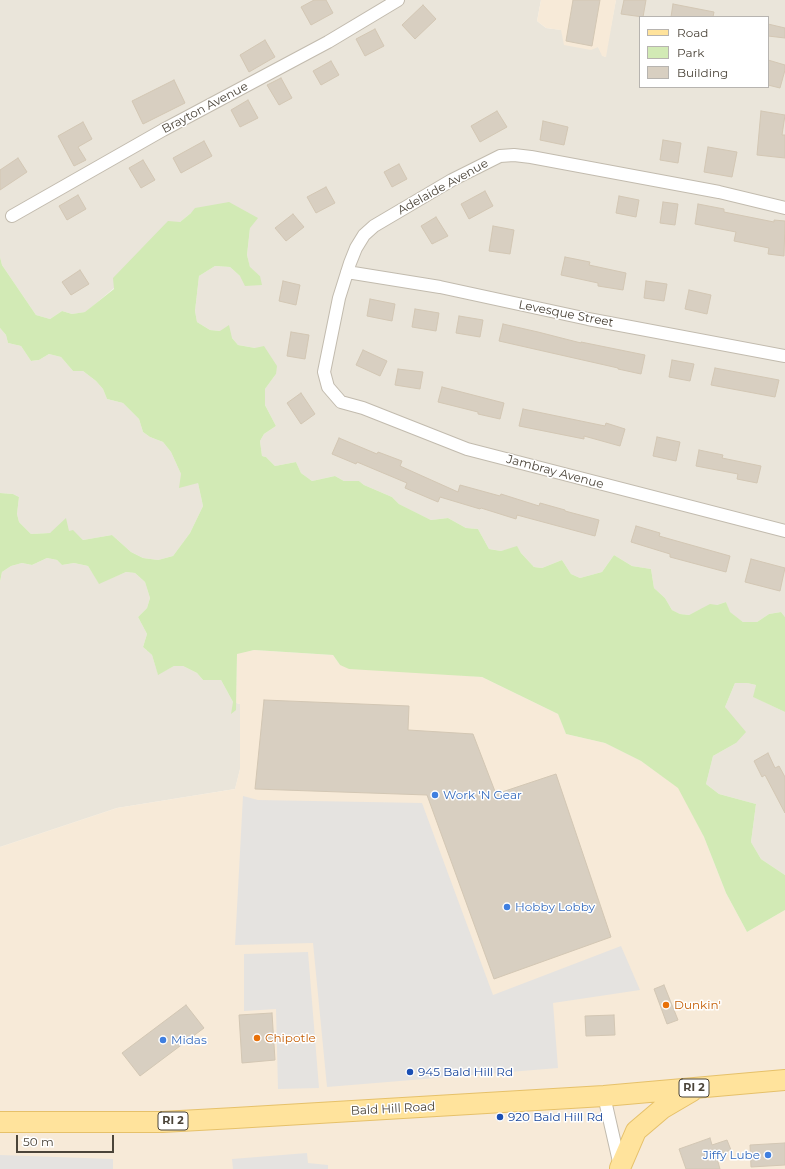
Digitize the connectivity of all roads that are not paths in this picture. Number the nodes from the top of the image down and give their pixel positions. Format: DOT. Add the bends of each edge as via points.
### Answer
graph roads {
  1 [pos="398,0"];
  2 [pos="785,208"];
  3 [pos="12,216"];
  4 [pos="347,272"];
  5 [pos="785,356"];
  6 [pos="332,394"];
  7 [pos="785,531"];
  8 [pos="785,1080"];
  9 [pos="698,1088"];
  10 [pos="604,1096"];
  11 [pos="0,1122"];
  12 [pos="620,1169"];
  1 -- 3 [label="street, Brayton Avenue" via="328,42 163,130"];
  2 -- 4 [label="street, Adelaide Avenue" via="719,192 531,157 500,156 452,180 374,226 360,241"];
  4 -- 5 [label="street, Levesque Street" via="440,287 588,319"];
  4 -- 6 [label="street, Adelaide Avenue" via="325,362 324,377"];
  6 -- 7 [label="street, Jambray Avenue" via="348,405 363,408 467,448"];
  8 -- 9 [label="main road, Bald Hill Road / RI 2"];
  9 -- 10 [label="main road, Bald Hill Road / RI 2"];
  9 -- 12 [label="main road" via="663,1108 636,1131"];
  10 -- 11 [label="main road, Bald Hill Road / RI 2" via="162,1122"];
  10 -- 12 [label="street"];
}
